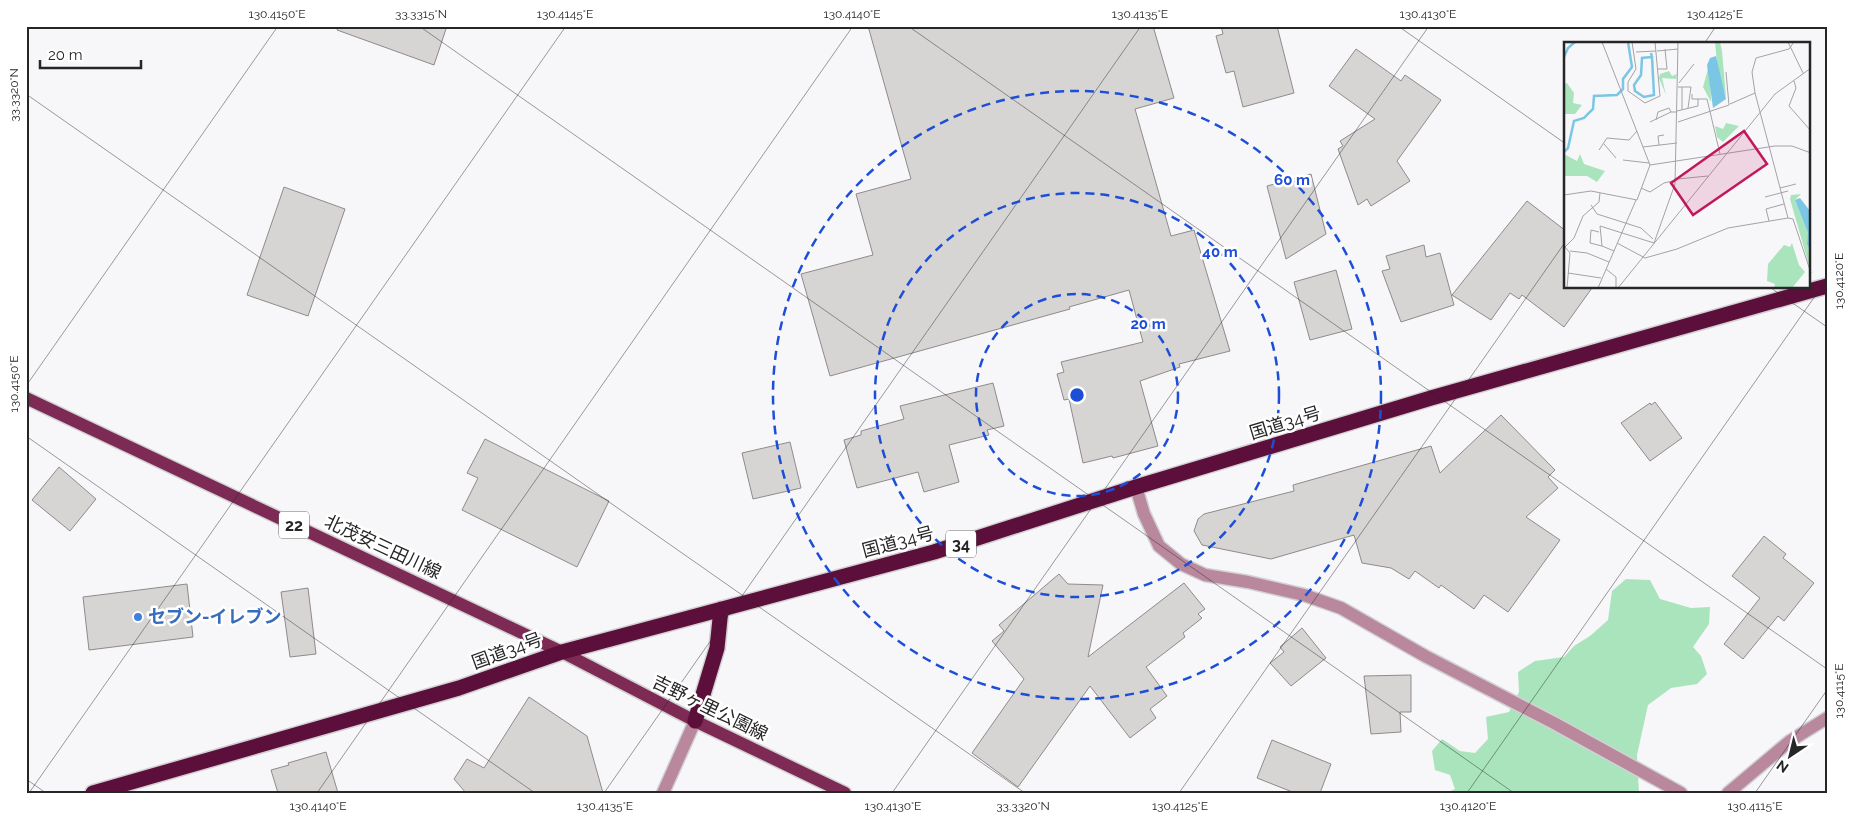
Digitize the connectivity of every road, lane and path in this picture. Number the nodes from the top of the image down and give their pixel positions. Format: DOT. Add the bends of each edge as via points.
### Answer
graph roads {
  1 [pos="1827,286"];
  2 [pos="26,398"];
  3 [pos="1136,488"];
  4 [pos="720,609"];
  5 [pos="562,652"];
  6 [pos="1827,718"];
  7 [pos="694,721"];
  8 [pos="93,793"];
  9 [pos="663,793"];
  10 [pos="845,793"];
  11 [pos="1681,793"];
  12 [pos="1728,793"];
  1 -- 3 [label="highway, 国道34号 / 34" via="1431,398"];
  2 -- 5 [label="main road, 北茂安三田川線 / 22"];
  3 -- 4 [label="highway, 国道34号 / 34" via="934,552"];
  3 -- 11 [label="street" via="1159,546 1181,564 1205,575 1304,595 1341,608"];
  4 -- 5 [label="highway, 国道34号 / 34"];
  4 -- 7 [label="highway" via="717,648"];
  5 -- 7 [label="main road, 吉野ヶ里公園線"];
  5 -- 8 [label="highway, 国道34号 / 34" via="459,688"];
  6 -- 12 [label="street" via="1790,741"];
  7 -- 9 [label="street"];
  7 -- 10 [label="main road, 吉野ヶ里公園線"];
}
